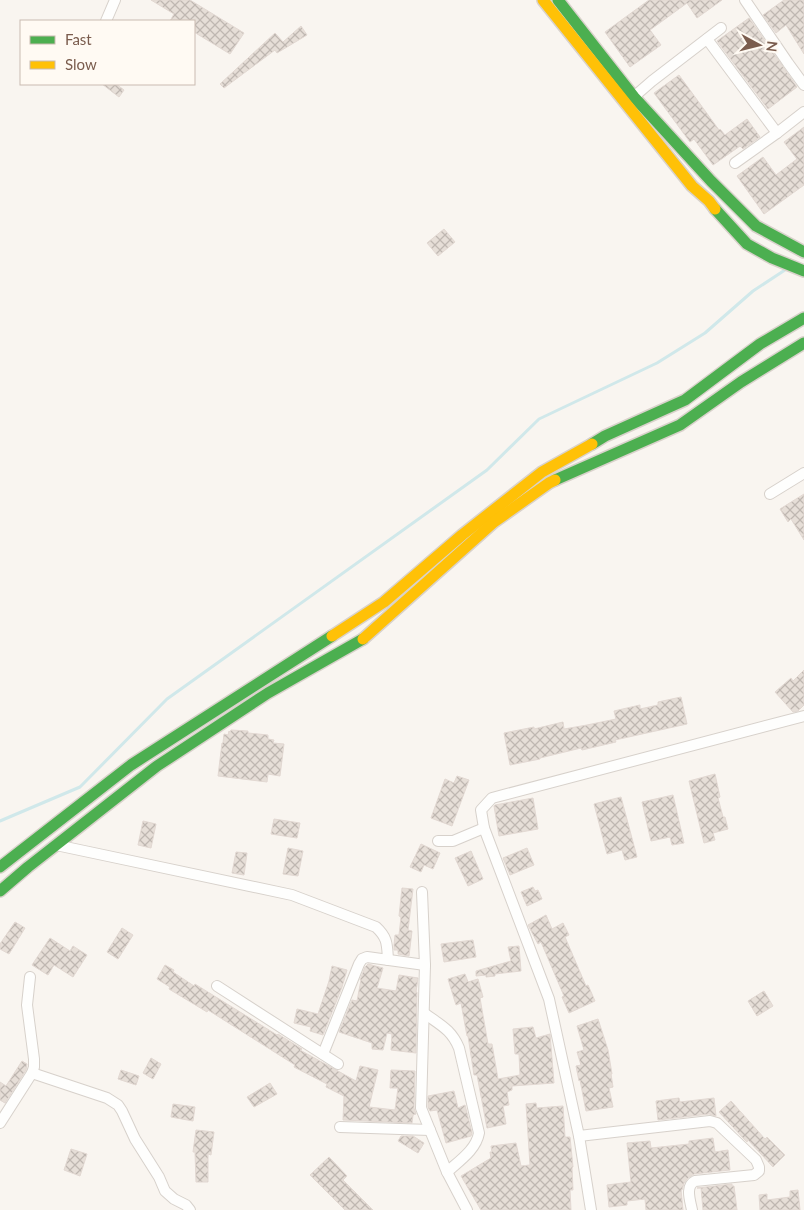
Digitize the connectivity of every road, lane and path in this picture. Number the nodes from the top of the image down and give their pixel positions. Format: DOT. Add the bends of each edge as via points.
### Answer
graph roads {
  1 [pos="115,0"];
  2 [pos="543,0"];
  3 [pos="558,0"];
  4 [pos="744,0"];
  5 [pos="106,20"];
  6 [pos="721,28"];
  7 [pos="707,39"];
  8 [pos="804,85"];
  9 [pos="630,100"];
  10 [pos="804,112"];
  11 [pos="777,133"];
  12 [pos="735,163"];
  13 [pos="799,249"];
  14 [pos="804,271"];
  15 [pos="804,318"];
  16 [pos="804,342"];
  17 [pos="804,473"];
  18 [pos="770,494"];
  19 [pos="804,716"];
  20 [pos="484,828"];
  21 [pos="438,841"];
  22 [pos="56,845"];
  23 [pos="0,867"];
  24 [pos="0,891"];
  25 [pos="422,892"];
  26 [pos="388,960"];
  27 [pos="424,965"];
  28 [pos="30,977"];
  29 [pos="217,986"];
  30 [pos="424,1013"];
  31 [pos="322,1054"];
  32 [pos="338,1064"];
  33 [pos="32,1073"];
  34 [pos="0,1124"];
  35 [pos="340,1127"];
  36 [pos="430,1130"];
  37 [pos="579,1136"];
  38 [pos="447,1172"];
  39 [pos="190,1210"];
  40 [pos="467,1210"];
  41 [pos="591,1210"];
  42 [pos="692,1210"];
  1 -- 5 [label="street"];
  2 -- 9 [label="main road"];
  3 -- 9 [label="main road"];
  4 -- 8 [label="street"];
  6 -- 7 [label="street"];
  7 -- 9 [label="street"];
  7 -- 11 [label="street"];
  9 -- 13 [label="main road" via="756,226"];
  9 -- 14 [label="main road" via="692,186 747,244"];
  10 -- 11 [label="street"];
  11 -- 12 [label="street"];
  15 -- 23 [label="main road" via="760,344 685,400 605,436 542,472 384,602 131,765"];
  16 -- 22 [label="main road" via="680,425 549,483 494,522 363,639 268,693 157,766"];
  17 -- 18 [label="street"];
  19 -- 20 [label="street" via="492,798 481,810"];
  20 -- 21 [label="street" via="453,841"];
  20 -- 37 [label="street" via="550,999"];
  22 -- 24 [label="main road"];
  22 -- 26 [label="street" via="292,895 376,927 384,934"];
  25 -- 27 [label="street"];
  26 -- 27 [label="street"];
  26 -- 31 [label="street" via="362,959"];
  27 -- 30 [label="street"];
  28 -- 33 [label="street" via="27,1004 34,1059"];
  29 -- 31 [label="street"];
  30 -- 36 [label="street" via="421,1108"];
  30 -- 38 [label="street" via="450,1031 455,1039 479,1133 473,1148"];
  31 -- 32 [label="street"];
  33 -- 34 [label="street"];
  33 -- 39 [label="street" via="107,1098 118,1105 166,1190"];
  35 -- 36 [label="street"];
  36 -- 38 [label="street"];
  37 -- 41 [label="street"];
  37 -- 42 [label="street" via="717,1122 756,1160 759,1172 691,1183"];
  38 -- 40 [label="street"];
}
